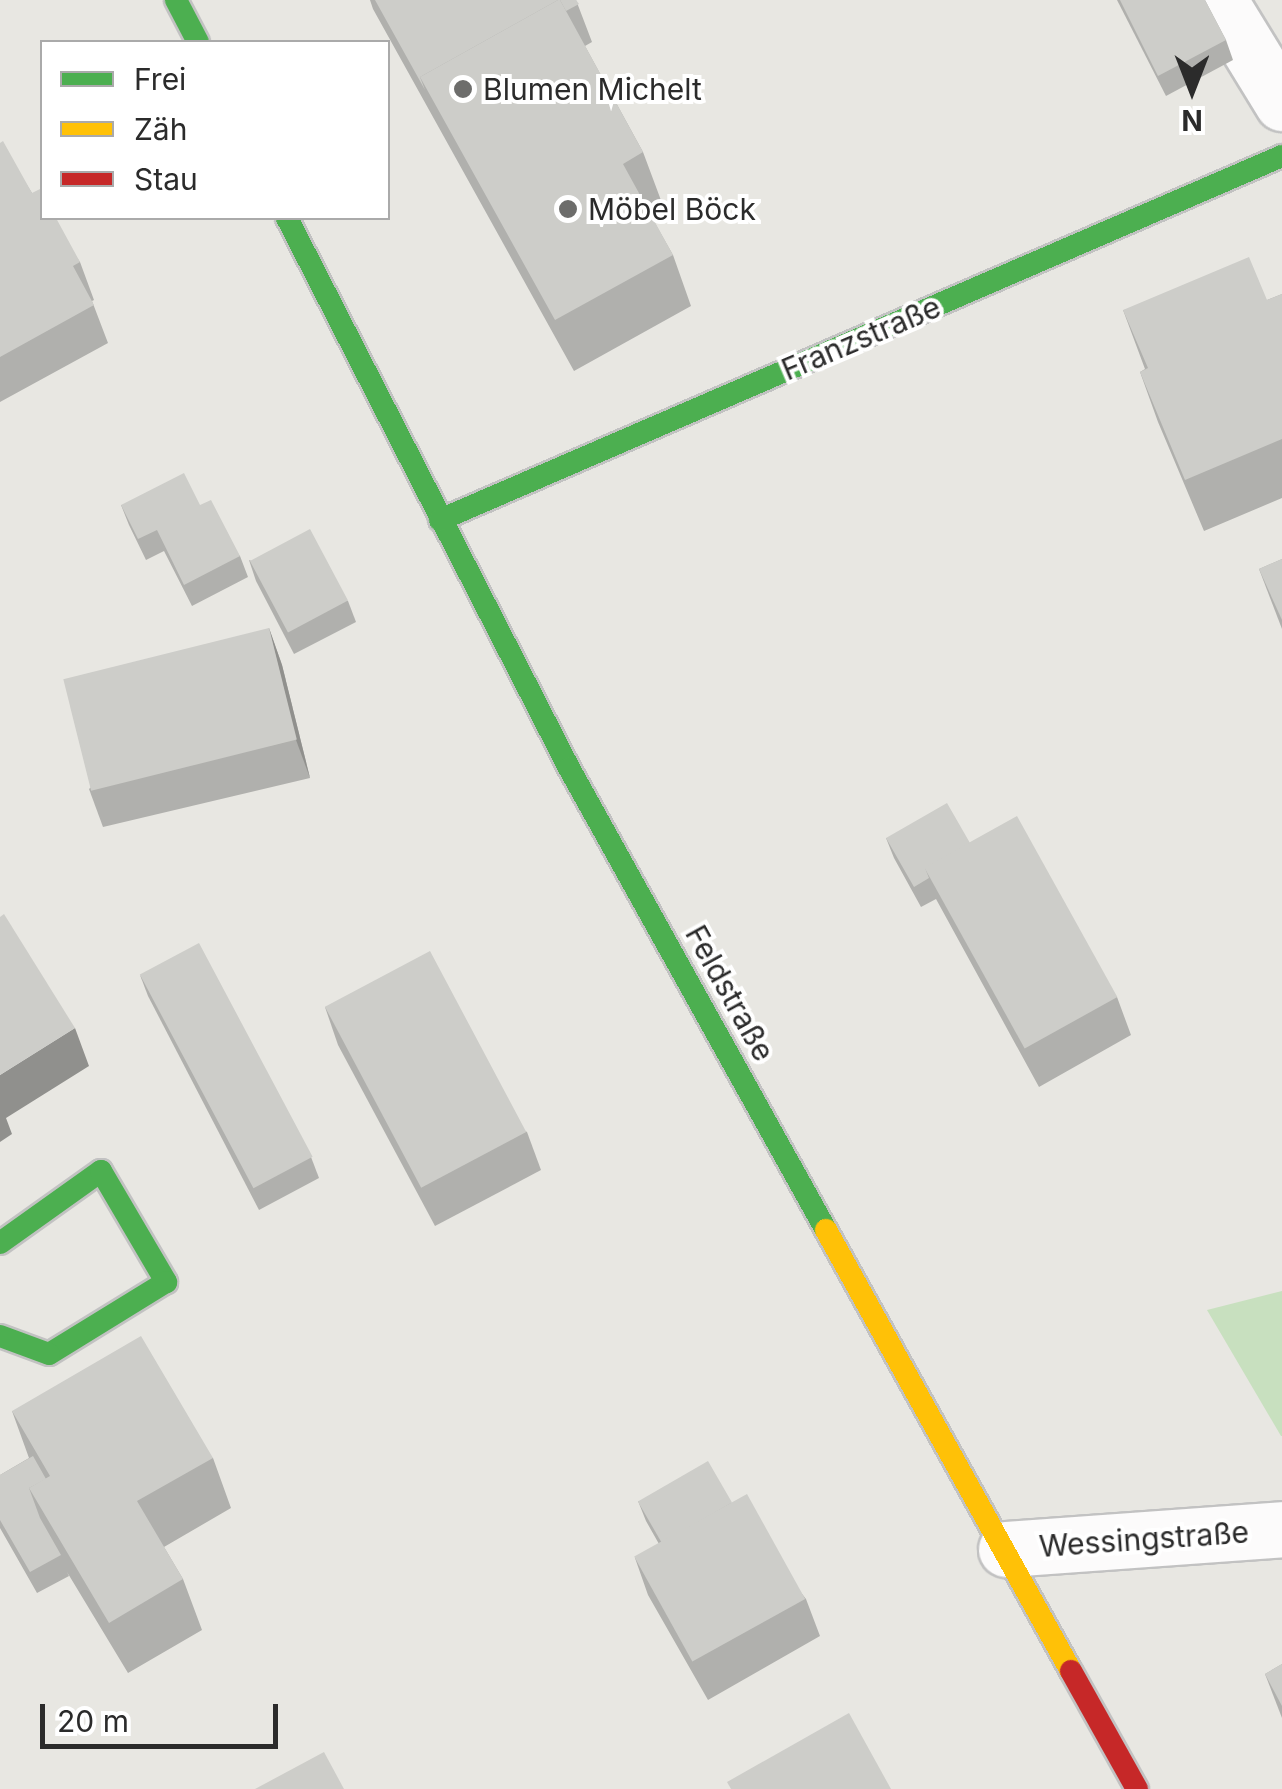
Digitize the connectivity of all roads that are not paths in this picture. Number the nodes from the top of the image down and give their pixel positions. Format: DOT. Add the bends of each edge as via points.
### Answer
graph roads {
  1 [pos="176,0"];
  2 [pos="1220,0"];
  3 [pos="197,40"];
  4 [pos="1282,103"];
  5 [pos="1282,156"];
  6 [pos="287,220"];
  7 [pos="440,520"];
  8 [pos="0,1243"];
  9 [pos="0,1336"];
  10 [pos="1282,1529"];
  11 [pos="1006,1549"];
  12 [pos="1137,1789"];
  1 -- 3 [label="main road"];
  2 -- 4 [label="street"];
  5 -- 7 [label="main road, Franzstraße"];
  6 -- 7 [label="main road, Feldstraße"];
  7 -- 11 [label="main road, Feldstraße" via="570,768"];
  8 -- 9 [label="main road" via="102,1172 166,1282 49,1354"];
  10 -- 11 [label="street, Wessingstraße"];
  11 -- 12 [label="main road, Feldstraße"];
}
